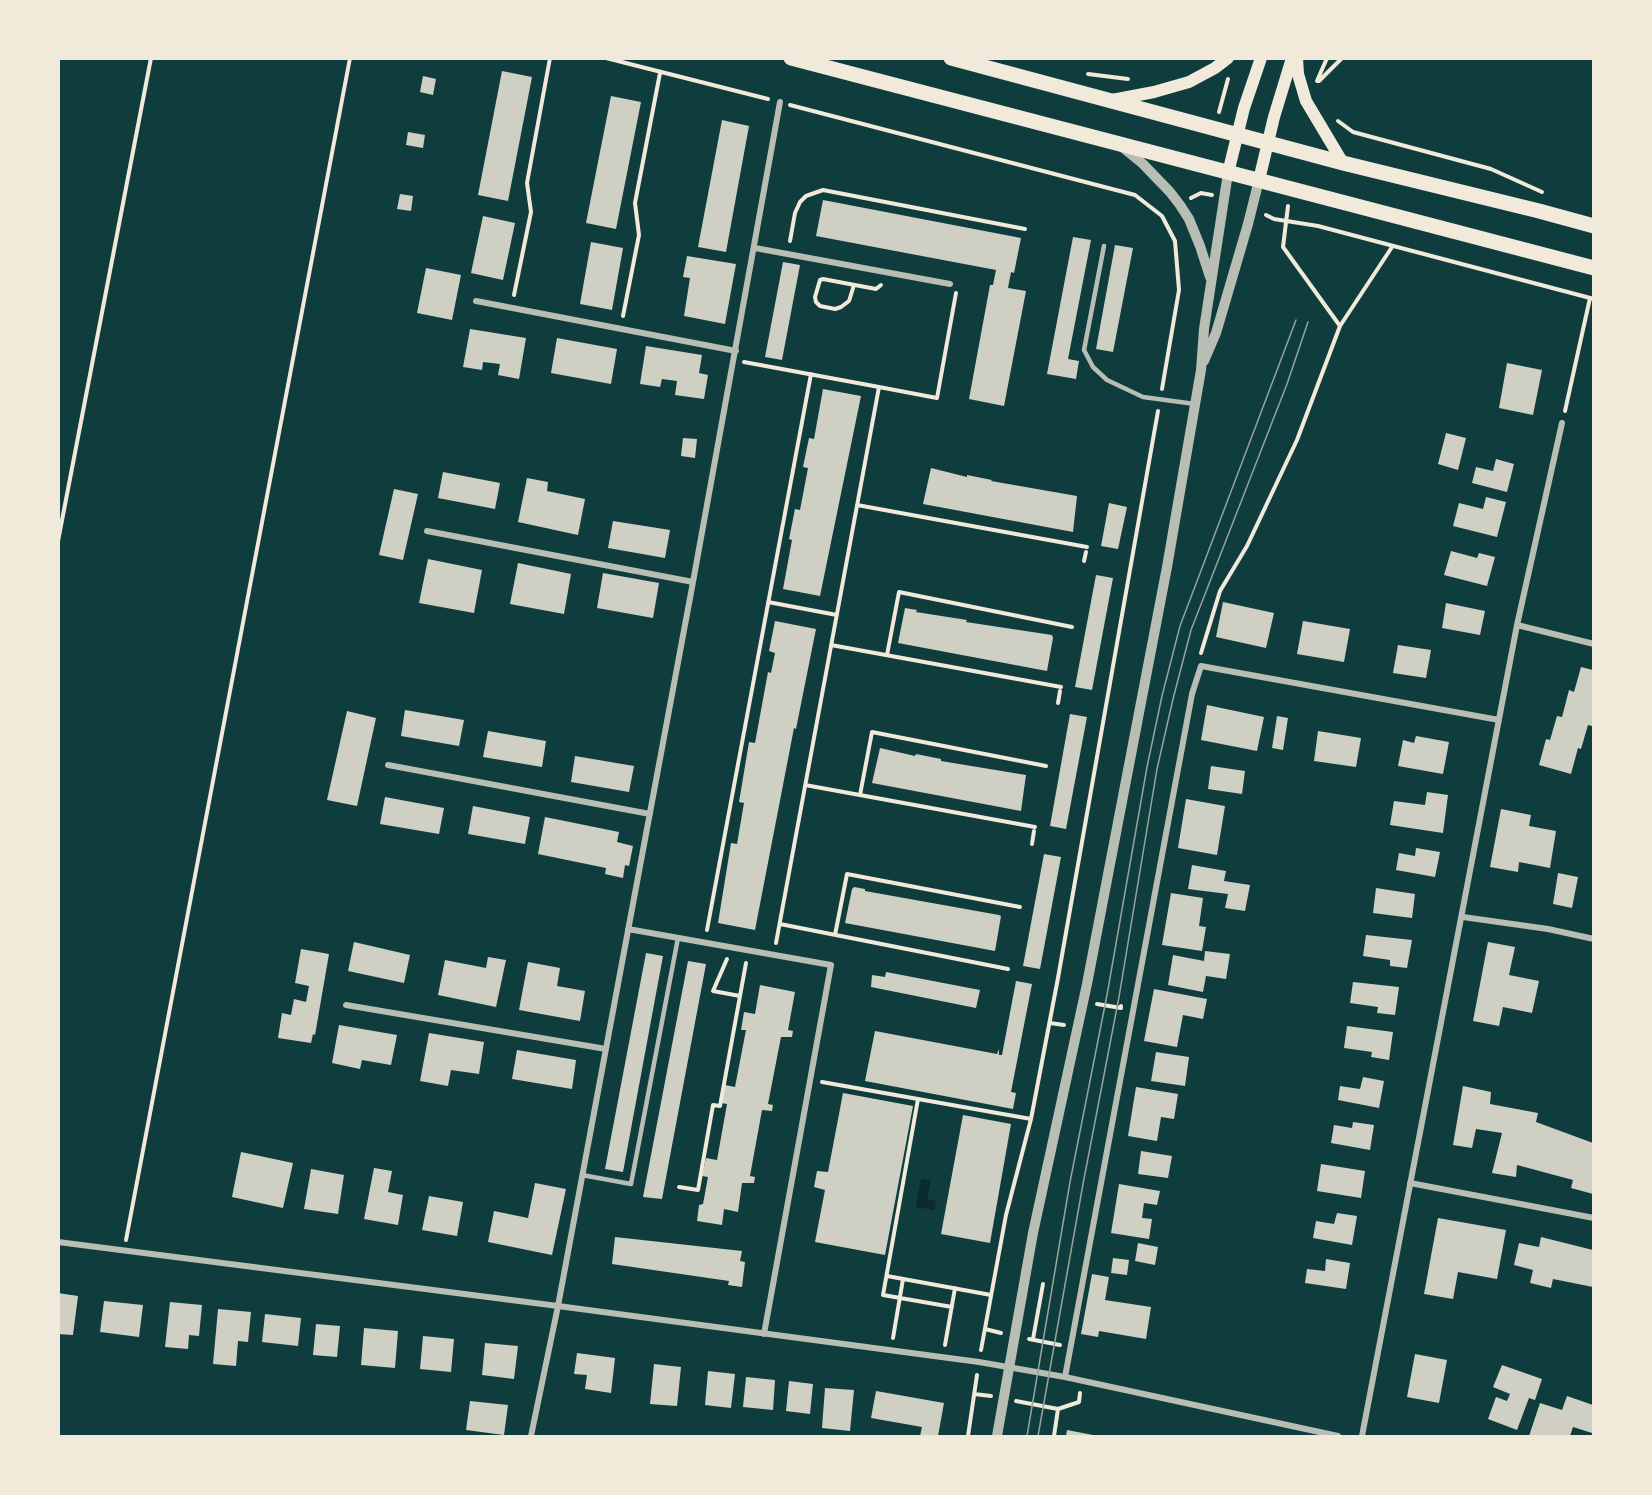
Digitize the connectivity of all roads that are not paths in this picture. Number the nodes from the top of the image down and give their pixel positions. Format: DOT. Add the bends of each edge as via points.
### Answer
graph roads {
  1 [pos="791,58"];
  2 [pos="951,58"];
  3 [pos="1228,58"];
  4 [pos="1261,58"];
  5 [pos="1292,58"];
  6 [pos="1297,58"];
  7 [pos="1110,100"];
  8 [pos="780,102"];
  9 [pos="1237,134"];
  10 [pos="1268,142"];
  11 [pos="1119,144"];
  12 [pos="1343,163"];
  13 [pos="1228,173"];
  14 [pos="1259,180"];
  15 [pos="1593,226"];
  16 [pos="1104,246"];
  17 [pos="755,248"];
  18 [pos="1593,268"];
  19 [pos="1211,280"];
  20 [pos="950,284"];
  21 [pos="476,301"];
  22 [pos="736,351"];
  23 [pos="1201,370"];
  24 [pos="1195,404"];
  25 [pos="1562,423"];
  26 [pos="427,531"];
  27 [pos="693,582"];
  28 [pos="1517,625"];
  29 [pos="1593,644"];
  30 [pos="1499,720"];
  31 [pos="388,765"];
  32 [pos="650,814"];
  33 [pos="1463,917"];
  34 [pos="628,929"];
  35 [pos="678,938"];
  36 [pos="1593,939"];
  37 [pos="346,1005"];
  38 [pos="606,1049"];
  39 [pos="582,1175"];
  40 [pos="1410,1183"];
  41 [pos="1593,1218"];
  42 [pos="58,1242"];
  43 [pos="558,1306"];
  44 [pos="764,1334"];
  45 [pos="1008,1367"];
  46 [pos="1065,1377"];
  47 [pos="531,1437"];
  48 [pos="997,1437"];
  49 [pos="1338,1437"];
  50 [pos="1362,1437"];
  1 -- 11 [label="main road"];
  2 -- 7 [label="main road"];
  3 -- 7 [label="main road" via="1189,82"];
  4 -- 9 [label="main road"];
  5 -- 10 [label="main road"];
  6 -- 12 [label="main road" via="1306,100"];
  7 -- 9 [label="main road"];
  8 -- 17 [label="street"];
  9 -- 10 [label="main road"];
  9 -- 13 [label="main road"];
  10 -- 12 [label="main road"];
  10 -- 14 [label="main road"];
  11 -- 13 [label="main road"];
  11 -- 19 [label="street" via="1180,205"];
  12 -- 15 [label="main road"];
  13 -- 14 [label="main road"];
  13 -- 19 [label="street"];
  14 -- 18 [label="main road"];
  14 -- 23 [label="street" via="1216,333"];
  16 -- 24 [label="lane" via="1084,350 1093,367 1107,380 1143,396"];
  17 -- 20 [label="street"];
  17 -- 22 [label="street"];
  19 -- 23 [label="street"];
  21 -- 22 [label="street"];
  22 -- 27 [label="street"];
  23 -- 24 [label="street"];
  24 -- 45 [label="street" via="1089,972"];
  25 -- 28 [label="street"];
  26 -- 27 [label="street"];
  27 -- 32 [label="street"];
  28 -- 29 [label="street"];
  28 -- 30 [label="street"];
  30 -- 33 [label="street"];
  30 -- 46 [label="street" via="1201,666 1187,717"];
  31 -- 32 [label="street"];
  32 -- 34 [label="street"];
  33 -- 36 [label="street"];
  33 -- 40 [label="street"];
  34 -- 35 [label="street"];
  34 -- 38 [label="street"];
  35 -- 39 [label="lane" via="632,1184"];
  35 -- 44 [label="street" via="831,965"];
  37 -- 38 [label="street"];
  38 -- 39 [label="street"];
  39 -- 43 [label="street"];
  40 -- 41 [label="street"];
  40 -- 50 [label="street"];
  42 -- 43 [label="street"];
  43 -- 44 [label="street"];
  43 -- 47 [label="street"];
  44 -- 45 [label="street"];
  45 -- 46 [label="street"];
  45 -- 48 [label="street"];
  46 -- 49 [label="street"];
}
